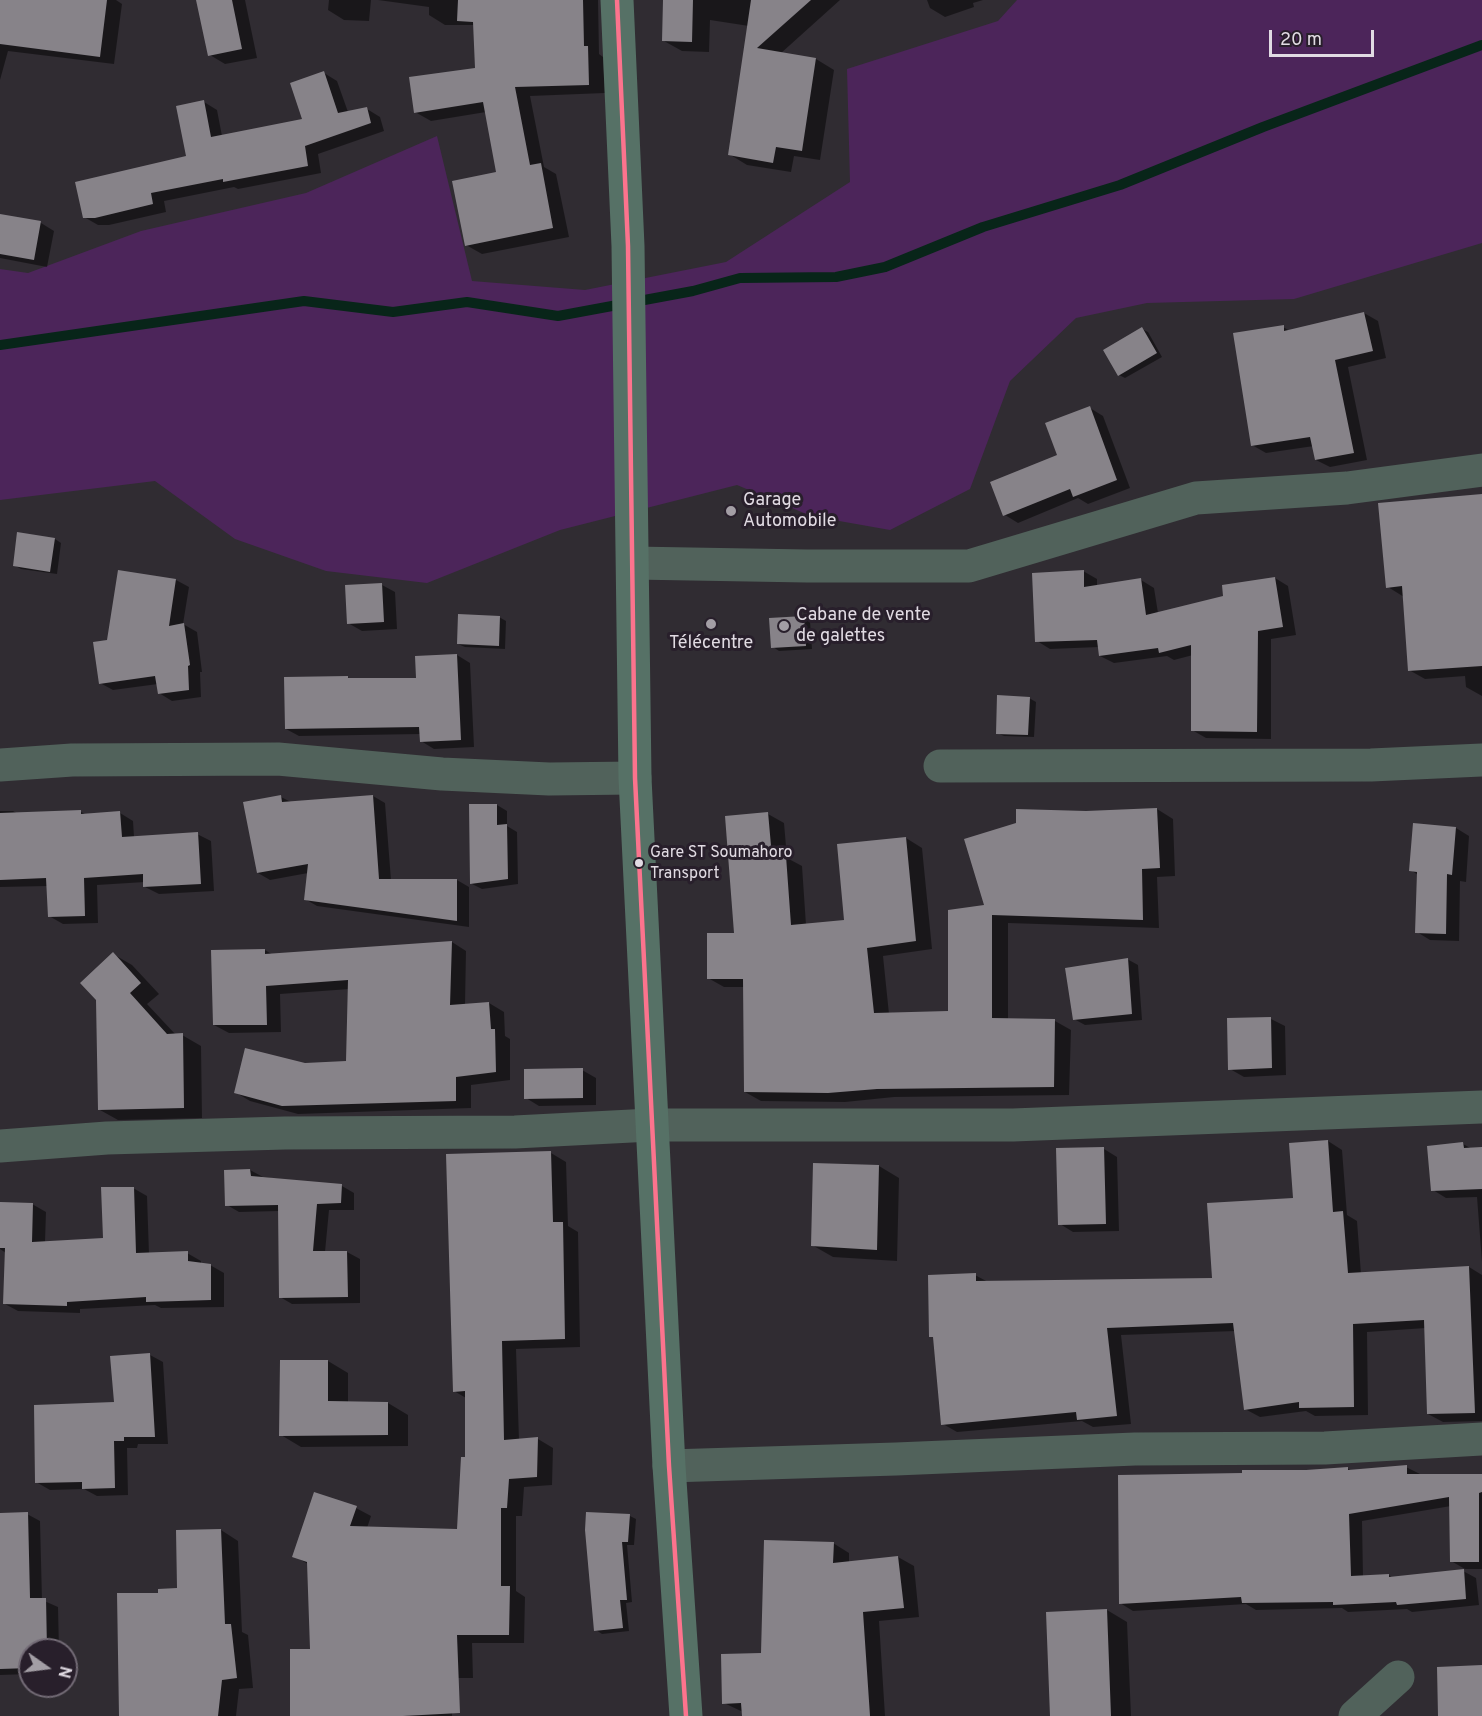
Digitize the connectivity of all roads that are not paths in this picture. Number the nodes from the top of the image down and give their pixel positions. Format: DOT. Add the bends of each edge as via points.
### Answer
graph roads {
  1 [pos="617,0"];
  2 [pos="1482,470"];
  3 [pos="633,563"];
  4 [pos="1482,760"];
  5 [pos="0,765"];
  6 [pos="940,765"];
  7 [pos="635,778"];
  8 [pos="1482,1107"];
  9 [pos="651,1125"];
  10 [pos="0,1146"];
  11 [pos="1482,1439"];
  12 [pos="669,1466"];
  13 [pos="1398,1677"];
  14 [pos="686,1716"];
  15 [pos="1355,1716"];
  1 -- 3 [label="highway" via="628,246"];
  2 -- 3 [label="street" via="1347,488 1197,498 969,566"];
  3 -- 7 [label="highway"];
  4 -- 6 [label="street" via="1371,765"];
  5 -- 7 [label="street" via="72,760 278,759 442,774"];
  7 -- 9 [label="highway"];
  8 -- 9 [label="street" via="1013,1125"];
  9 -- 10 [label="street" via="515,1132 107,1138"];
  9 -- 12 [label="highway"];
  11 -- 12 [label="street" via="1325,1448 1135,1449"];
  12 -- 14 [label="highway"];
  13 -- 15 [label="street"];
}
